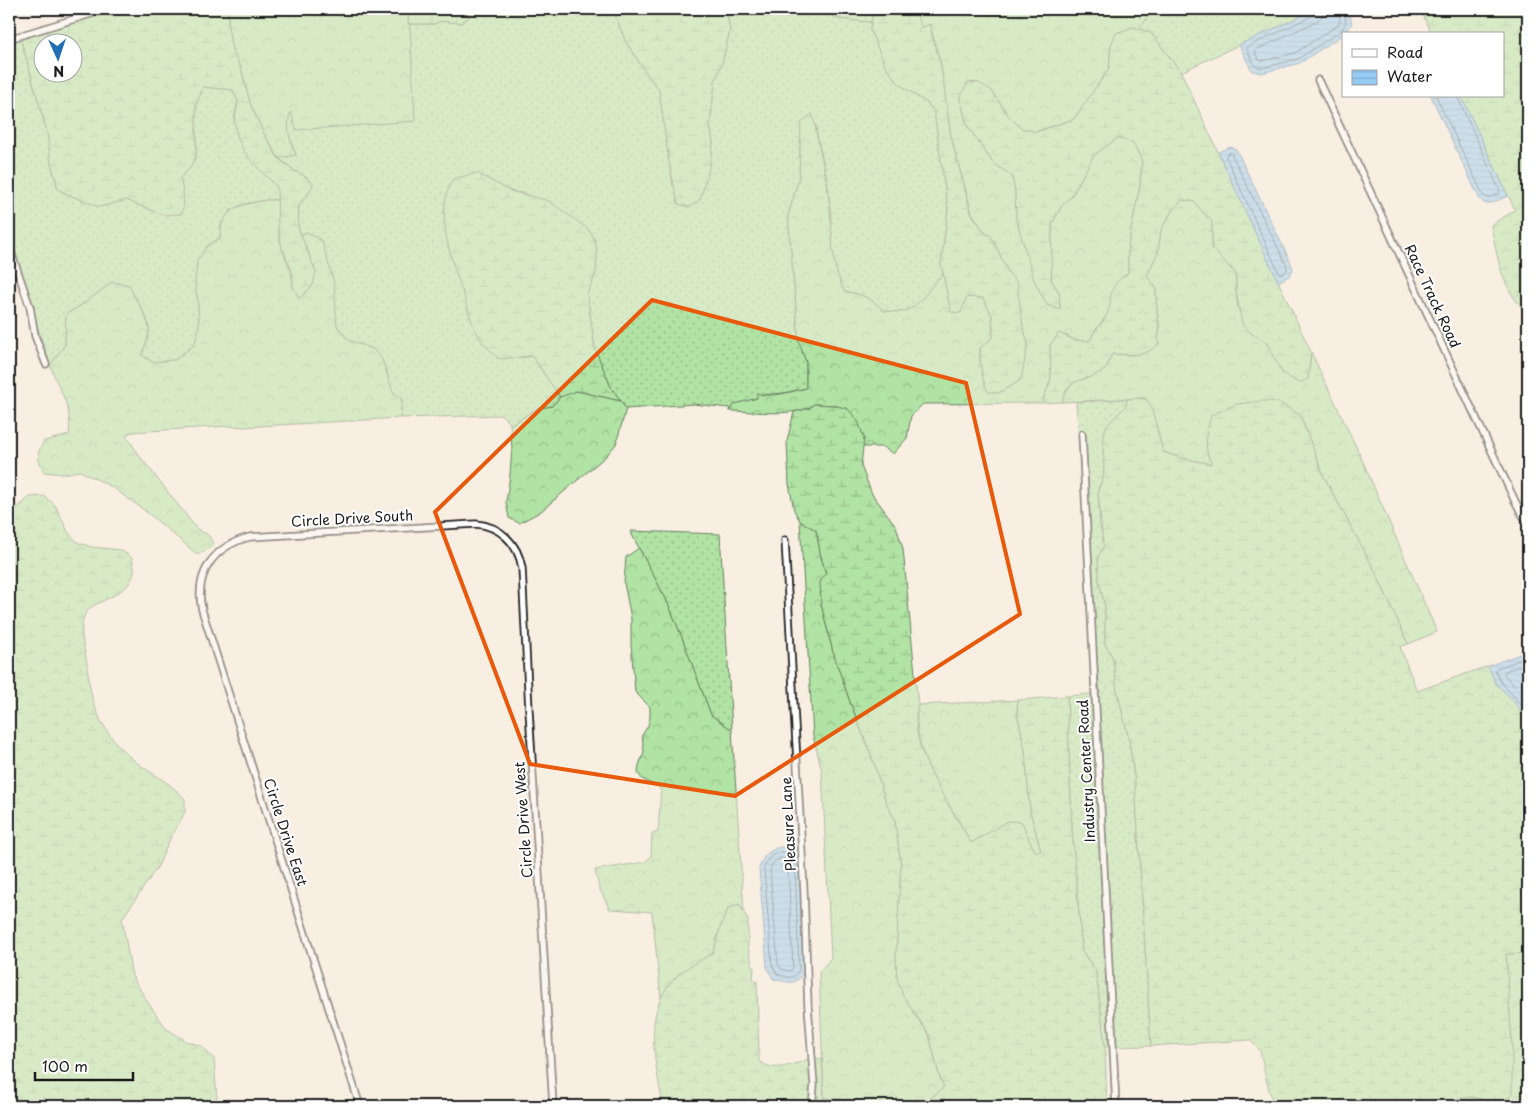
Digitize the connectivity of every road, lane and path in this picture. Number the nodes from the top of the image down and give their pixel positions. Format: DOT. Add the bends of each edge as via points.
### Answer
graph roads {
  1 [pos="107,9"];
  2 [pos="9,39"];
  3 [pos="1318,80"];
  4 [pos="9,246"];
  5 [pos="46,364"];
  6 [pos="1082,434"];
  7 [pos="1528,521"];
  8 [pos="505,536"];
  9 [pos="785,540"];
  10 [pos="208,566"];
  11 [pos="360,1106"];
  12 [pos="553,1106"];
  13 [pos="812,1106"];
  14 [pos="1116,1106"];
  1 -- 2 [label="street"];
  3 -- 7 [label="street, Race Track Road" via="1515,501"];
  4 -- 5 [label="street"];
  6 -- 14 [label="street, Industry Center Road"];
  8 -- 10 [label="street, Circle Drive South" via="489,526 476,524 254,537 224,547"];
  8 -- 12 [label="street, Circle Drive West" via="515,548 522,568"];
  9 -- 13 [label="street, Pleasure Lane" via="814,1085"];
  10 -- 11 [label="street, Circle Drive East" via="200,585 202,610"];
}
